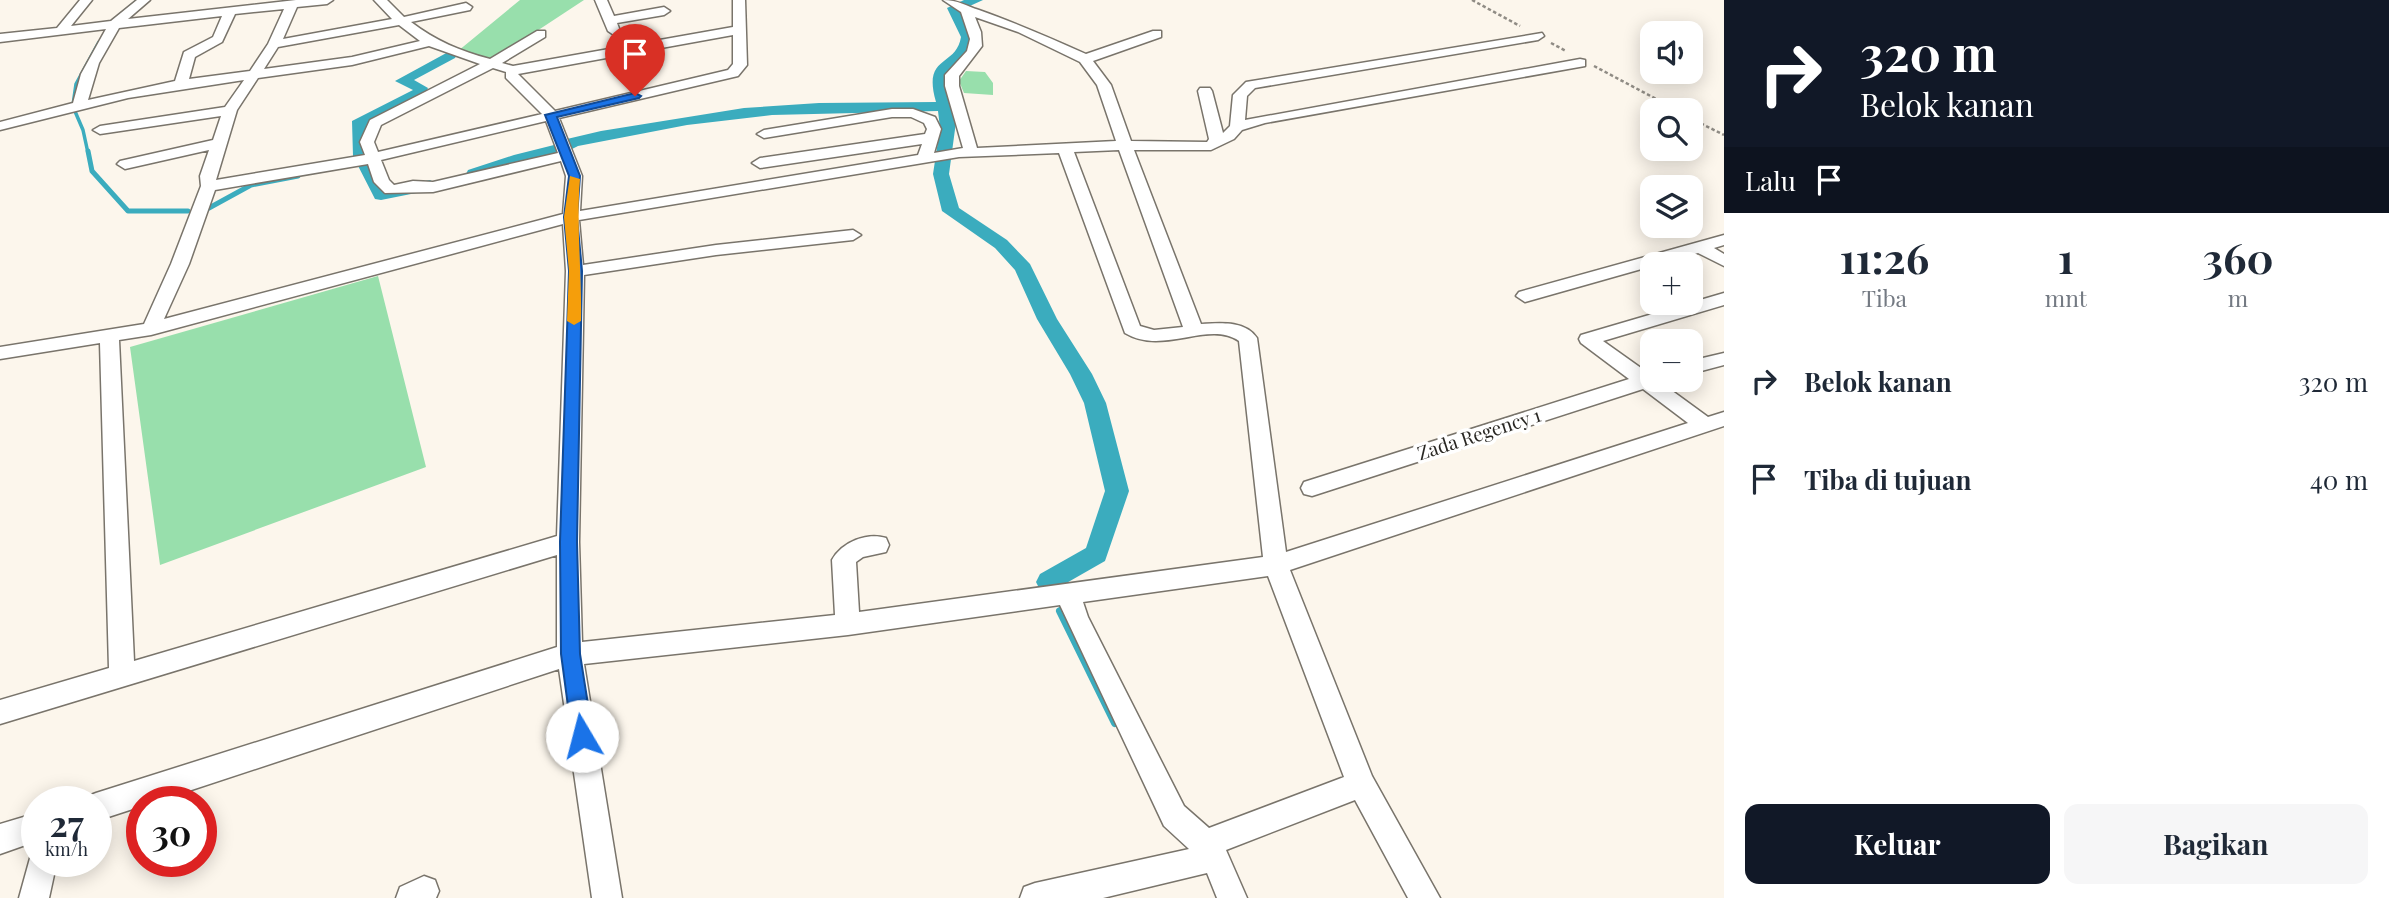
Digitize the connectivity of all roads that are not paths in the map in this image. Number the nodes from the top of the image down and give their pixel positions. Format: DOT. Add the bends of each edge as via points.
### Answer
graph roads {
  1 [pos="86,0"];
  2 [pos="144,0"];
  3 [pos="327,0"];
  4 [pos="380,0"];
  5 [pos="738,0"];
  6 [pos="602,2"];
  7 [pos="264,4"];
  8 [pos="292,5"];
  9 [pos="959,6"];
  10 [pos="466,7"];
  11 [pos="664,11"];
  12 [pos="230,12"];
  13 [pos="400,20"];
  14 [pos="610,20"];
  15 [pos="115,24"];
  16 [pos="740,30"];
  17 [pos="61,31"];
  18 [pos="541,34"];
  19 [pos="1157,34"];
  20 [pos="1538,36"];
  21 [pos="0,38"];
  22 [pos="430,42"];
  23 [pos="274,44"];
  24 [pos="622,49"];
  25 [pos="1085,59"];
  26 [pos="1579,60"];
  27 [pos="491,64"];
  28 [pos="1360,66"];
  29 [pos="513,70"];
  30 [pos="255,75"];
  31 [pos="180,84"];
  32 [pos="1205,91"];
  33 [pos="1401,94"];
  34 [pos="80,106"];
  35 [pos="230,110"];
  36 [pos="551,115"];
  37 [pos="0,127"];
  38 [pos="1237,127"];
  39 [pos="100,130"];
  40 [pos="764,134"];
  41 [pos="930,138"];
  42 [pos="1217,140"];
  43 [pos="219,144"];
  44 [pos="1125,145"];
  45 [pos="1064,146"];
  46 [pos="965,152"];
  47 [pos="568,155"];
  48 [pos="931,157"];
  49 [pos="373,158"];
  50 [pos="760,163"];
  51 [pos="125,164"];
  52 [pos="209,186"];
  53 [pos="570,217"];
  54 [pos="853,235"];
  55 [pos="1724,240"];
  56 [pos="1701,247"];
  57 [pos="1724,261"];
  58 [pos="575,271"];
  59 [pos="1525,296"];
  60 [pos="1721,302"];
  61 [pos="151,329"];
  62 [pos="1194,331"];
  63 [pos="109,336"];
  64 [pos="0,353"];
  65 [pos="1724,359"];
  66 [pos="1703,365"];
  67 [pos="1640,374"];
  68 [pos="1640,383"];
  69 [pos="1667,392"];
  70 [pos="1716,424"];
  71 [pos="1312,488"];
  72 [pos="568,542"];
  73 [pos="878,545"];
  74 [pos="1276,565"];
  75 [pos="1069,595"];
  76 [pos="848,624"];
  77 [pos="570,654"];
  78 [pos="122,676"];
  79 [pos="0,712"];
  80 [pos="1361,784"];
  81 [pos="112,802"];
  82 [pos="21,832"];
  83 [pos="0,839"];
  84 [pos="1202,853"];
  85 [pos="39,877"];
  86 [pos="34,898"];
  87 [pos="607,898"];
  88 [pos="1035,898"];
  89 [pos="1232,898"];
  90 [pos="1424,898"];
  1 -- 17 [label="street"];
  2 -- 15 [label="street"];
  3 -- 8 [label="street"];
  4 -- 13 [label="street"];
  5 -- 16 [label="street"];
  6 -- 14 [label="street"];
  7 -- 8 [label="street"];
  7 -- 12 [label="street"];
  8 -- 23 [label="street"];
  9 -- 25 [label="street"];
  9 -- 46 [label="street" via="978,34 976,49 952,75"];
  10 -- 13 [label="street"];
  11 -- 14 [label="street"];
  12 -- 15 [label="street"];
  12 -- 31 [label="street" via="218,39 192,51"];
  13 -- 22 [label="street"];
  13 -- 23 [label="street"];
  14 -- 24 [label="street"];
  15 -- 17 [label="street"];
  15 -- 34 [label="street" via="86,76"];
  16 -- 24 [label="street"];
  16 -- 36 [label="street" via="740,65 733,73"];
  17 -- 21 [label="street"];
  18 -- 27 [label="street"];
  19 -- 25 [label="street"];
  20 -- 28 [label="street"];
  22 -- 27 [label="street"];
  22 -- 30 [label="street" via="352,61"];
  23 -- 30 [label="street"];
  24 -- 29 [label="street"];
  25 -- 44 [label="street" via="1104,85"];
  26 -- 33 [label="street"];
  27 -- 29 [label="street"];
  27 -- 49 [label="street" via="375,123 367,142"];
  28 -- 33 [label="street"];
  28 -- 38 [label="street" via="1246,88 1240,95"];
  29 -- 36 [label="street" via="511,75"];
  30 -- 31 [label="street"];
  30 -- 35 [label="street"];
  31 -- 34 [label="street"];
  32 -- 42 [label="street"];
  33 -- 38 [label="street"];
  34 -- 37 [label="street"];
  35 -- 39 [label="street"];
  35 -- 43 [label="street"];
  36 -- 47 [label="street"];
  36 -- 49 [label="street"];
  38 -- 42 [label="street"];
  40 -- 41 [label="street" via="913,113 930,120 934,129"];
  41 -- 48 [label="street"];
  41 -- 50 [label="street"];
  42 -- 44 [label="street" via="1211,146"];
  43 -- 51 [label="street"];
  43 -- 52 [label="street"];
  44 -- 45 [label="street"];
  44 -- 62 [label="street"];
  45 -- 46 [label="street"];
  45 -- 62 [label="street" via="1132,329 1150,338"];
  46 -- 48 [label="street"];
  47 -- 49 [label="street" via="388,190"];
  47 -- 53 [label="street" via="574,176"];
  48 -- 53 [label="street"];
  49 -- 52 [label="street"];
  52 -- 61 [label="street"];
  53 -- 58 [label="street"];
  53 -- 61 [label="street"];
  54 -- 58 [label="street"];
  55 -- 56 [label="street"];
  56 -- 57 [label="street"];
  56 -- 59 [label="street"];
  58 -- 72 [label="street"];
  60 -- 67 [label="street" via="1588,339"];
  61 -- 63 [label="street"];
  62 -- 74 [label="street" via="1229,328 1248,338"];
  63 -- 64 [label="street"];
  63 -- 78 [label="street"];
  65 -- 66 [label="street"];
  68 -- 71 [label="street, Zada Regency 1"];
  69 -- 70 [label="street"];
  70 -- 74 [label="street"];
  72 -- 77 [label="street"];
  72 -- 78 [label="street"];
  73 -- 76 [label="street" via="858,548 844,560"];
  74 -- 75 [label="street"];
  74 -- 80 [label="street"];
  75 -- 76 [label="street"];
  75 -- 84 [label="street" via="1076,618 1174,816"];
  76 -- 77 [label="street"];
  77 -- 81 [label="street"];
  77 -- 87 [label="street"];
  78 -- 79 [label="street"];
  80 -- 84 [label="street"];
  80 -- 90 [label="street"];
  82 -- 83 [label="street"];
  84 -- 88 [label="street"];
  84 -- 89 [label="street" via="1219,866"];
  85 -- 86 [label="street"];
}
